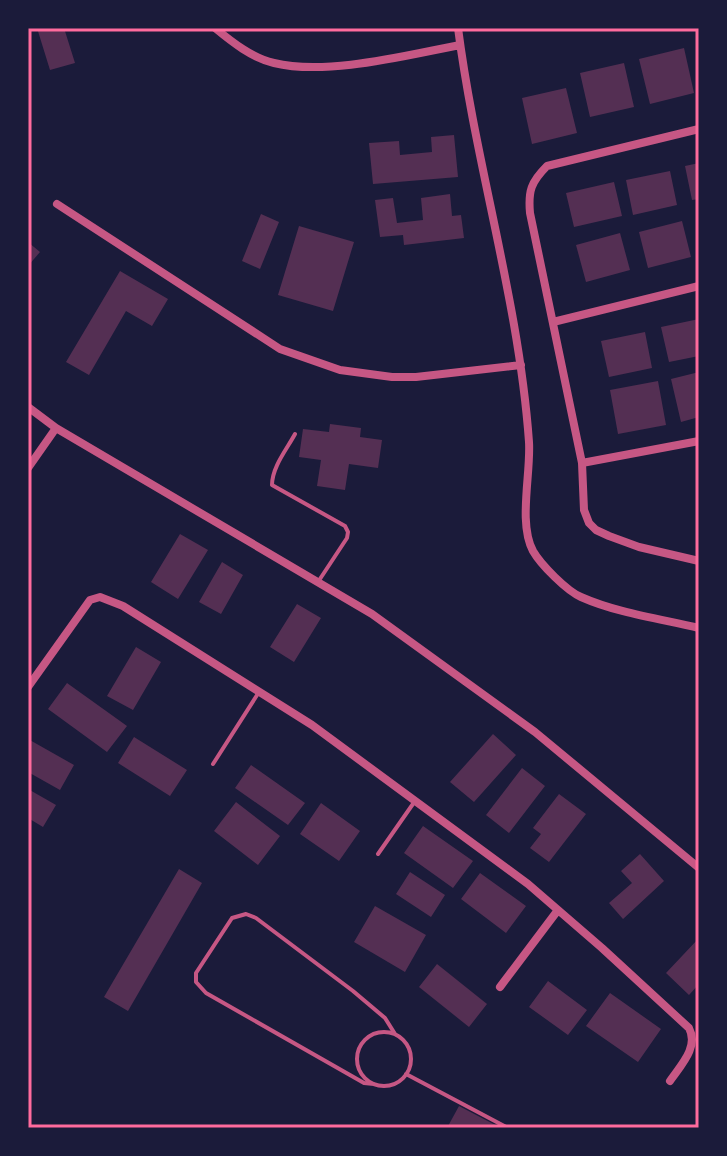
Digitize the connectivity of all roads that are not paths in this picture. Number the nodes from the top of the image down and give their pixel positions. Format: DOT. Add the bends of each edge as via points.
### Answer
graph roads {
  1 [pos="215,28"];
  2 [pos="458,28"];
  3 [pos="460,45"];
  4 [pos="699,129"];
  5 [pos="57,204"];
  6 [pos="699,286"];
  7 [pos="553,322"];
  8 [pos="521,365"];
  9 [pos="28,407"];
  10 [pos="56,428"];
  11 [pos="295,434"];
  12 [pos="699,441"];
  13 [pos="582,463"];
  14 [pos="28,468"];
  15 [pos="699,561"];
  16 [pos="318,582"];
  17 [pos="699,628"];
  18 [pos="28,687"];
  19 [pos="260,692"];
  20 [pos="213,764"];
  21 [pos="415,801"];
  22 [pos="378,854"];
  23 [pos="699,868"];
  24 [pos="558,910"];
  25 [pos="500,987"];
  26 [pos="395,1034"];
  27 [pos="406,1074"];
  28 [pos="670,1081"];
  29 [pos="374,1084"];
  30 [pos="508,1128"];
  1 -- 3 [label="street" via="272,63 306,67 372,62"];
  2 -- 3 [label="street"];
  3 -- 8 [label="street"];
  4 -- 7 [label="street" via="547,166 535,178 528,196 530,213"];
  5 -- 8 [label="street" via="280,349 340,370 416,377"];
  6 -- 7 [label="street"];
  7 -- 13 [label="street"];
  8 -- 17 [label="street" via="529,445 526,526 533,550 578,596"];
  9 -- 10 [label="street"];
  10 -- 14 [label="street"];
  10 -- 16 [label="street"];
  11 -- 16 [label="lane" via="272,485 348,532"];
  12 -- 13 [label="street"];
  13 -- 15 [label="street" via="584,510 596,530"];
  16 -- 23 [label="street" via="372,614 535,732"];
  18 -- 19 [label="street" via="90,600 100,597 123,606"];
  19 -- 20 [label="lane"];
  19 -- 21 [label="street"];
  21 -- 22 [label="lane"];
  21 -- 24 [label="street"];
  24 -- 25 [label="street"];
  24 -- 28 [label="street" via="689,1028 693,1045"];
  26 -- 27 [label="lane" via="409,1049"];
  26 -- 29 [label="lane" via="374,1034 359,1049 359,1070"];
  26 -- 29 [label="lane" via="385,1018 353,991 246,914 232,918 196,973 196,982 206,993"];
  27 -- 29 [label="lane" via="394,1085"];
  27 -- 30 [label="lane"];
}
